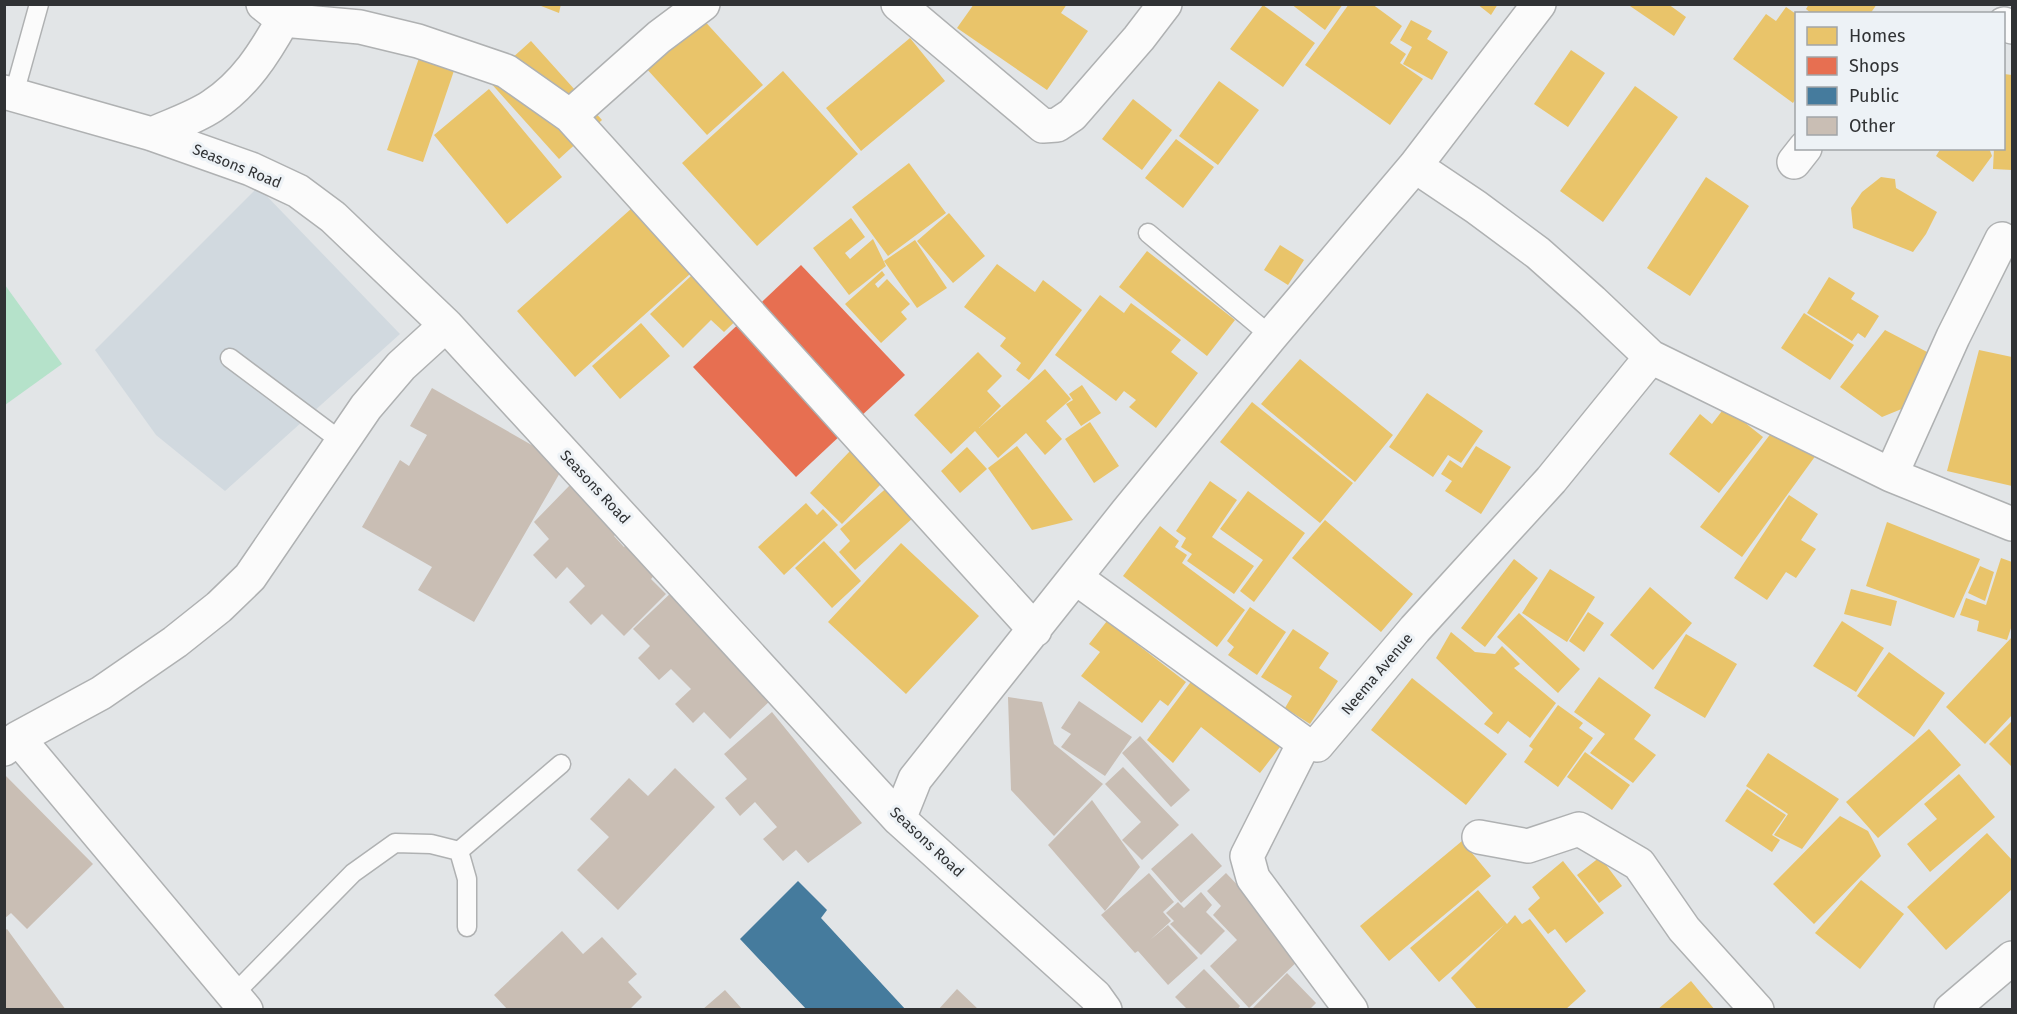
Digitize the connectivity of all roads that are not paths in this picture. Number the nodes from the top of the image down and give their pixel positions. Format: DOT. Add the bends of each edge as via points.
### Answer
graph roads {
  1 [pos="39,4"];
  2 [pos="704,4"];
  3 [pos="898,4"];
  4 [pos="1165,4"];
  5 [pos="1539,4"];
  6 [pos="273,12"];
  7 [pos="9,93"];
  8 [pos="570,116"];
  9 [pos="152,134"];
  10 [pos="1415,166"];
  11 [pos="1149,233"];
  12 [pos="2002,239"];
  13 [pos="446,324"];
  14 [pos="1271,336"];
  15 [pos="1651,357"];
  16 [pos="230,358"];
  17 [pos="341,441"];
  18 [pos="1891,475"];
  19 [pos="2013,524"];
  20 [pos="1076,578"];
  21 [pos="1035,630"];
  22 [pos="1304,743"];
  23 [pos="11,744"];
  24 [pos="561,764"];
  25 [pos="899,819"];
  26 [pos="1479,837"];
  27 [pos="459,851"];
  28 [pos="467,927"];
  29 [pos="2013,958"];
  30 [pos="240,1002"];
  31 [pos="1105,1010"];
  32 [pos="1351,1010"];
  33 [pos="1757,1010"];
  34 [pos="1952,1010"];
  1 -- 7 [label="lane"];
  2 -- 8 [label="street" via="659,37"];
  3 -- 4 [label="street" via="1043,126 1057,125 1072,115"];
  5 -- 10 [label="street"];
  6 -- 8 [label="street" via="418,41 506,71"];
  6 -- 9 [label="street" via="265,53 243,82 211,107"];
  7 -- 9 [label="street, Seasons Road"];
  8 -- 21 [label="street"];
  9 -- 13 [label="street, Seasons Road" via="251,169 297,191 333,217"];
  10 -- 14 [label="street"];
  10 -- 15 [label="street" via="1538,253"];
  11 -- 14 [label="lane"];
  12 -- 18 [label="street"];
  13 -- 17 [label="street" via="400,366"];
  13 -- 25 [label="street, Seasons Road"];
  14 -- 20 [label="street"];
  15 -- 18 [label="street"];
  15 -- 22 [label="street, Neema Avenue" via="1551,480 1415,629 1317,745"];
  16 -- 17 [label="lane"];
  17 -- 23 [label="street" via="250,577 219,607 101,693"];
  18 -- 19 [label="street"];
  20 -- 21 [label="street"];
  20 -- 22 [label="street"];
  21 -- 25 [label="street" via="915,779"];
  22 -- 32 [label="street" via="1247,856 1253,878"];
  23 -- 30 [label="street"];
  24 -- 27 [label="lane"];
  25 -- 31 [label="street, Seasons Road" via="1095,996"];
  26 -- 33 [label="street" via="1528,846 1580,829 1639,864 1684,929"];
  27 -- 28 [label="lane" via="467,879"];
  27 -- 30 [label="lane" via="431,844 394,843 352,873"];
  29 -- 34 [label="street"];
}
